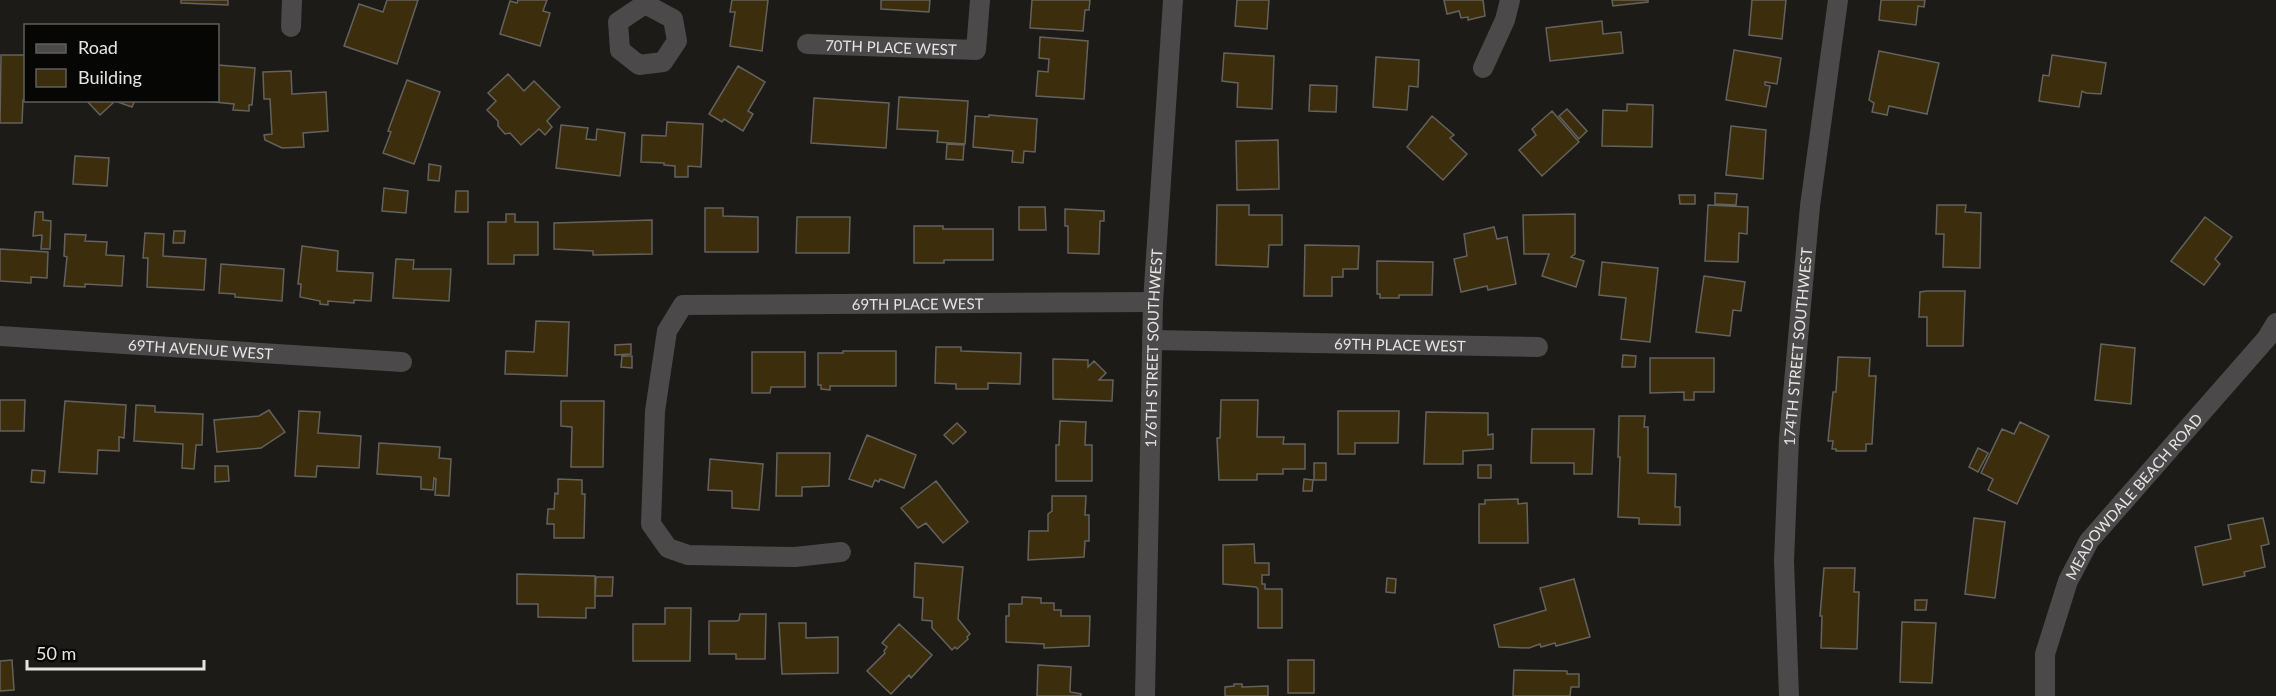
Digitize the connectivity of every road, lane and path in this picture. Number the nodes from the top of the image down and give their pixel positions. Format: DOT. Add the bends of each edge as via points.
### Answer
graph roads {
  1 [pos="292,0"];
  2 [pos="980,0"];
  3 [pos="1173,0"];
  4 [pos="1510,0"];
  5 [pos="1838,0"];
  6 [pos="291,27"];
  7 [pos="807,45"];
  8 [pos="1483,68"];
  9 [pos="1153,302"];
  10 [pos="2276,323"];
  11 [pos="0,336"];
  12 [pos="1152,340"];
  13 [pos="1538,347"];
  14 [pos="402,362"];
  15 [pos="841,552"];
  16 [pos="1145,696"];
  17 [pos="1789,696"];
  18 [pos="2045,696"];
  1 -- 6 [label="street"];
  2 -- 7 [label="street, 70TH PLACE WEST" via="976,50"];
  3 -- 9 [label="street, 176TH STREET SOUTHWEST"];
  4 -- 8 [label="street"];
  5 -- 17 [label="street, 174TH STREET SOUTHWEST" via="1810,206 1789,438 1784,561"];
  9 -- 12 [label="street, 176TH STREET SOUTHWEST"];
  9 -- 15 [label="street, 69TH PLACE WEST" via="683,305 667,331 658,388 651,524 668,548 688,555 795,557"];
  10 -- 18 [label="street, MEADOWDALE BEACH ROAD" via="2089,541 2068,581 2046,654"];
  11 -- 14 [label="street, 69TH AVENUE WEST"];
  12 -- 13 [label="street, 69TH PLACE WEST"];
  12 -- 16 [label="street, 176TH STREET SOUTHWEST"];
}
